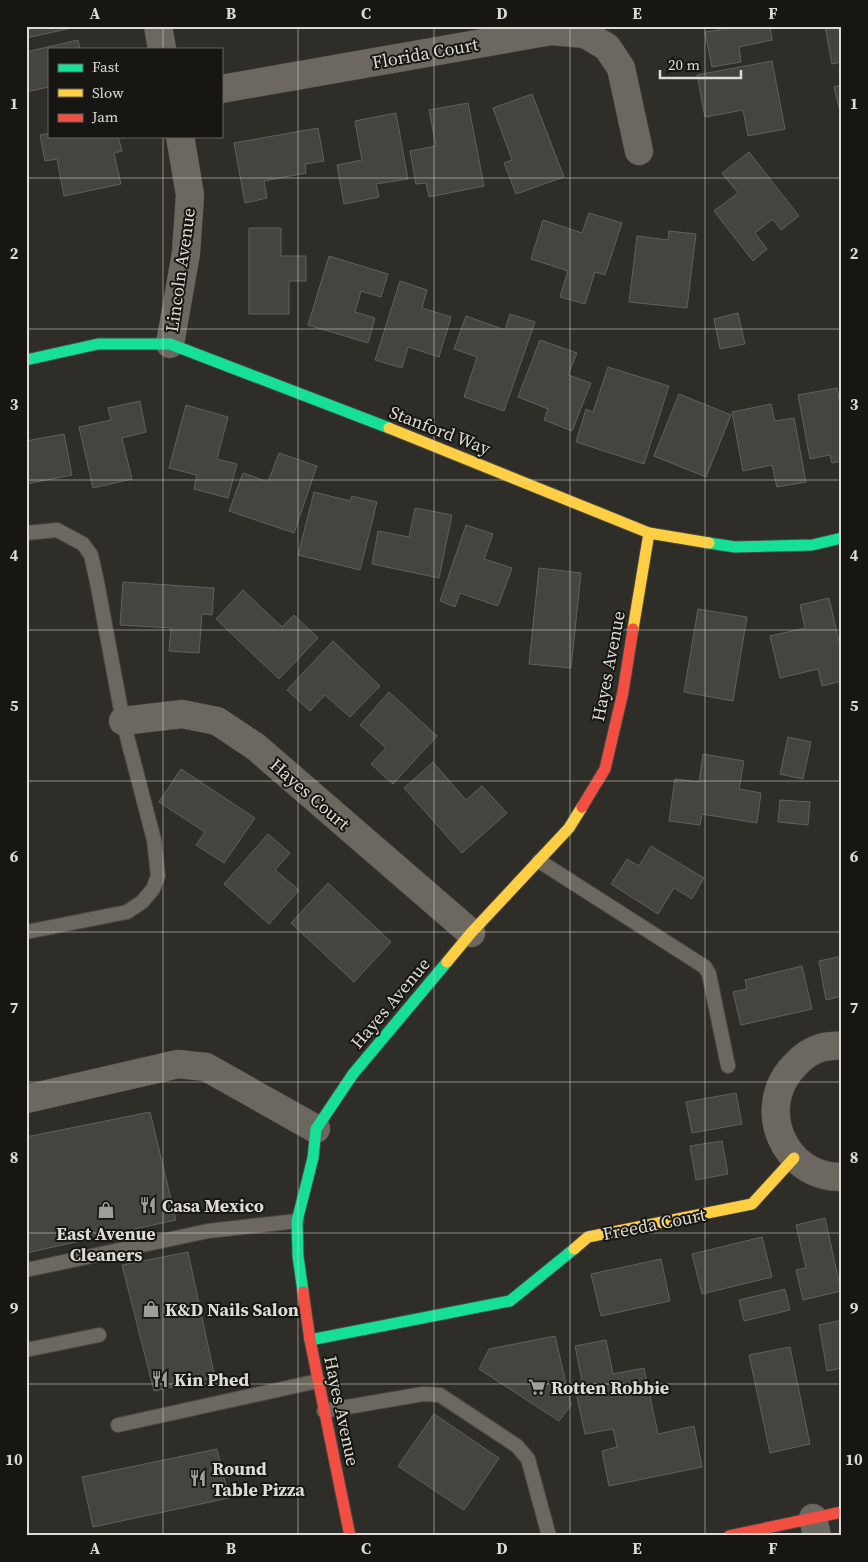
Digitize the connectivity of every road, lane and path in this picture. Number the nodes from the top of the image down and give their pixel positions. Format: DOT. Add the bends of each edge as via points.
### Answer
graph roads {
  1 [pos="158,26"];
  2 [pos="162,48"];
  3 [pos="222,89"];
  4 [pos="180,138"];
  5 [pos="639,151"];
  6 [pos="170,344"];
  7 [pos="26,360"];
  8 [pos="26,533"];
  9 [pos="649,533"];
  10 [pos="842,538"];
  11 [pos="123,721"];
  12 [pos="539,861"];
  13 [pos="26,932"];
  14 [pos="471,934"];
  15 [pos="842,1045"];
  16 [pos="728,1066"];
  17 [pos="26,1099"];
  18 [pos="316,1129"];
  19 [pos="794,1158"];
  20 [pos="842,1177"];
  21 [pos="296,1221"];
  22 [pos="26,1270"];
  23 [pos="100,1335"];
  24 [pos="310,1340"];
  25 [pos="26,1350"];
  26 [pos="318,1381"];
  27 [pos="324,1411"];
  28 [pos="118,1425"];
  29 [pos="842,1512"];
  30 [pos="815,1527"];
  31 [pos="350,1536"];
  32 [pos="549,1536"];
  33 [pos="730,1536"];
  1 -- 2 [label="street"];
  3 -- 5 [label="street, Florida Court" via="551,31 585,34 607,47 621,68"];
  4 -- 6 [label="street, Lincoln Avenue" via="190,195 186,253"];
  6 -- 7 [label="street, Stanford Way" via="98,344"];
  6 -- 9 [label="street, Stanford Way" via="446,450"];
  8 -- 11 [label="lane" via="57,530 83,544 91,555"];
  9 -- 10 [label="street, Stanford Way" via="735,547 812,545"];
  9 -- 12 [label="street, Hayes Avenue" via="623,692 605,769 569,828"];
  11 -- 13 [label="lane" via="154,840 158,876 153,889 127,912"];
  11 -- 14 [label="street, Hayes Court" via="182,714 217,721 256,746"];
  12 -- 14 [label="street, Hayes Avenue"];
  12 -- 16 [label="lane" via="705,967"];
  14 -- 18 [label="street, Hayes Avenue" via="353,1074"];
  15 -- 19 [label="street" via="822,1048 802,1058 786,1074 776,1095 775,1117 781,1140"];
  17 -- 18 [label="street" via="178,1064 206,1067"];
  18 -- 21 [label="street, Hayes Avenue" via="313,1158"];
  19 -- 20 [label="street" via="811,1170"];
  19 -- 24 [label="street, Freeda Court" via="752,1204 588,1237 510,1301"];
  21 -- 22 [label="lane" via="208,1231"];
  21 -- 24 [label="street, Hayes Avenue"];
  23 -- 25 [label="lane"];
  24 -- 26 [label="street, Hayes Avenue"];
  26 -- 27 [label="street, Hayes Avenue"];
  26 -- 28 [label="lane"];
  27 -- 31 [label="street, Hayes Avenue"];
  27 -- 32 [label="lane" via="423,1394 440,1395 517,1446 528,1458"];
  29 -- 30 [label="street"];
  30 -- 33 [label="street"];
}
